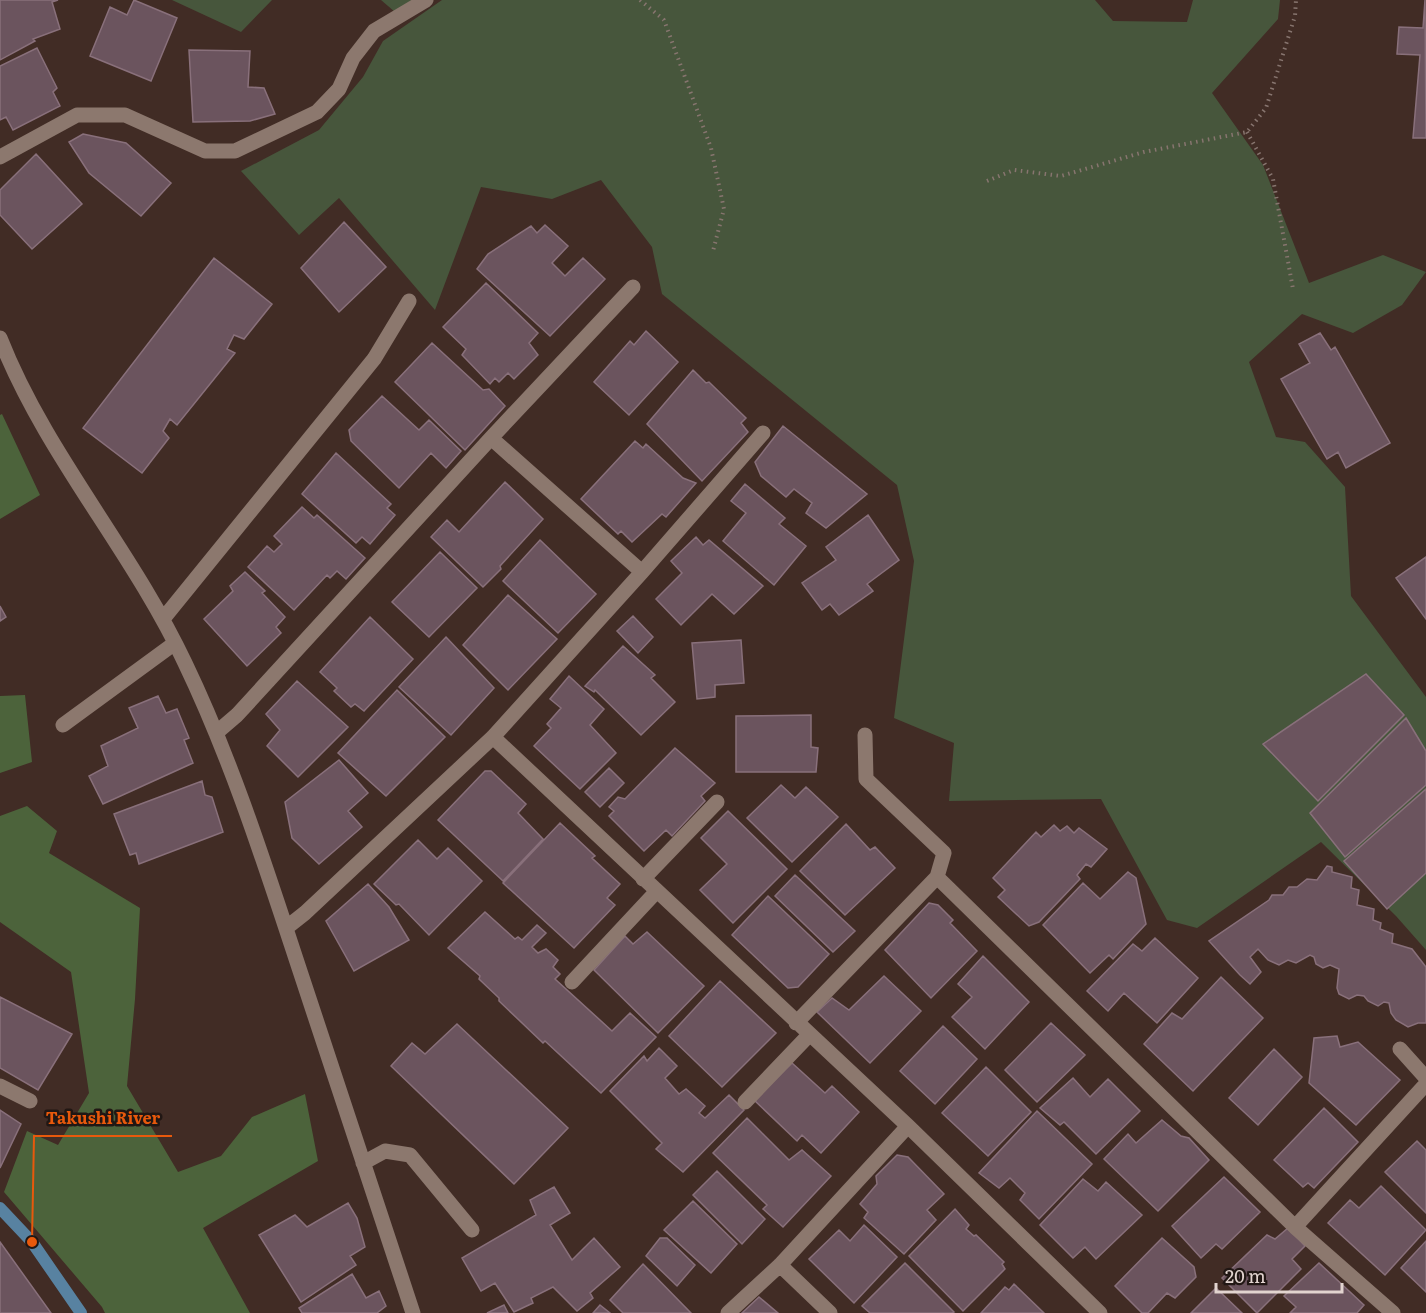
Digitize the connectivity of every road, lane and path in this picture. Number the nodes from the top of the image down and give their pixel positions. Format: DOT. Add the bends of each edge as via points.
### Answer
graph roads {
  1 [pos="426,0"];
  2 [pos="640,0"];
  3 [pos="1296,0"];
  4 [pos="1247,132"];
  5 [pos="0,157"];
  6 [pos="987,181"];
  7 [pos="713,251"];
  8 [pos="633,287"];
  9 [pos="1293,289"];
  10 [pos="409,301"];
  11 [pos="0,338"];
  12 [pos="763,433"];
  13 [pos="491,438"];
  14 [pos="642,573"];
  15 [pos="163,619"];
  16 [pos="175,644"];
  17 [pos="63,725"];
  18 [pos="216,733"];
  19 [pos="865,735"];
  20 [pos="493,737"];
  21 [pos="717,802"];
  22 [pos="937,877"];
  23 [pos="643,879"];
  24 [pos="656,892"];
  25 [pos="286,928"];
  26 [pos="572,982"];
  27 [pos="796,1023"];
  28 [pos="809,1035"];
  29 [pos="1400,1049"];
  30 [pos="1426,1078"];
  31 [pos="1426,1084"];
  32 [pos="0,1086"];
  33 [pos="30,1101"];
  34 [pos="745,1102"];
  35 [pos="908,1126"];
  36 [pos="363,1163"];
  37 [pos="1295,1227"];
  38 [pos="472,1230"];
  39 [pos="780,1265"];
  40 [pos="413,1313"];
  41 [pos="728,1313"];
  42 [pos="830,1313"];
  43 [pos="1100,1313"];
  44 [pos="1393,1313"];
  1 -- 5 [label="street" via="374,31 353,58 339,89 317,112 235,151 204,151 125,115 77,115"];
  2 -- 7 [label="path" via="664,20 711,148 724,209"];
  3 -- 4 [label="path" via="1295,16 1266,108"];
  4 -- 6 [label="path" via="1144,152 1061,176 1014,170"];
  4 -- 9 [label="path" via="1273,179"];
  8 -- 13 [label="street"];
  10 -- 15 [label="street" via="374,359"];
  11 -- 15 [label="street" via="57,448"];
  12 -- 14 [label="street"];
  13 -- 14 [label="street"];
  13 -- 18 [label="street" via="237,715"];
  14 -- 20 [label="street"];
  15 -- 16 [label="street"];
  16 -- 17 [label="street"];
  16 -- 18 [label="street"];
  18 -- 25 [label="street"];
  19 -- 22 [label="street" via="866,779 944,853"];
  20 -- 23 [label="street"];
  20 -- 25 [label="street"];
  21 -- 23 [label="street"];
  22 -- 27 [label="street"];
  22 -- 37 [label="street"];
  23 -- 24 [label="street"];
  24 -- 26 [label="street"];
  24 -- 27 [label="street"];
  25 -- 36 [label="street"];
  27 -- 28 [label="street"];
  28 -- 34 [label="street"];
  28 -- 35 [label="street"];
  29 -- 30 [label="street"];
  31 -- 37 [label="street"];
  32 -- 33 [label="street"];
  35 -- 39 [label="street"];
  35 -- 43 [label="street"];
  36 -- 38 [label="street" via="385,1152 410,1155"];
  36 -- 40 [label="street"];
  37 -- 44 [label="street"];
  39 -- 41 [label="street"];
  39 -- 42 [label="street"];
}
